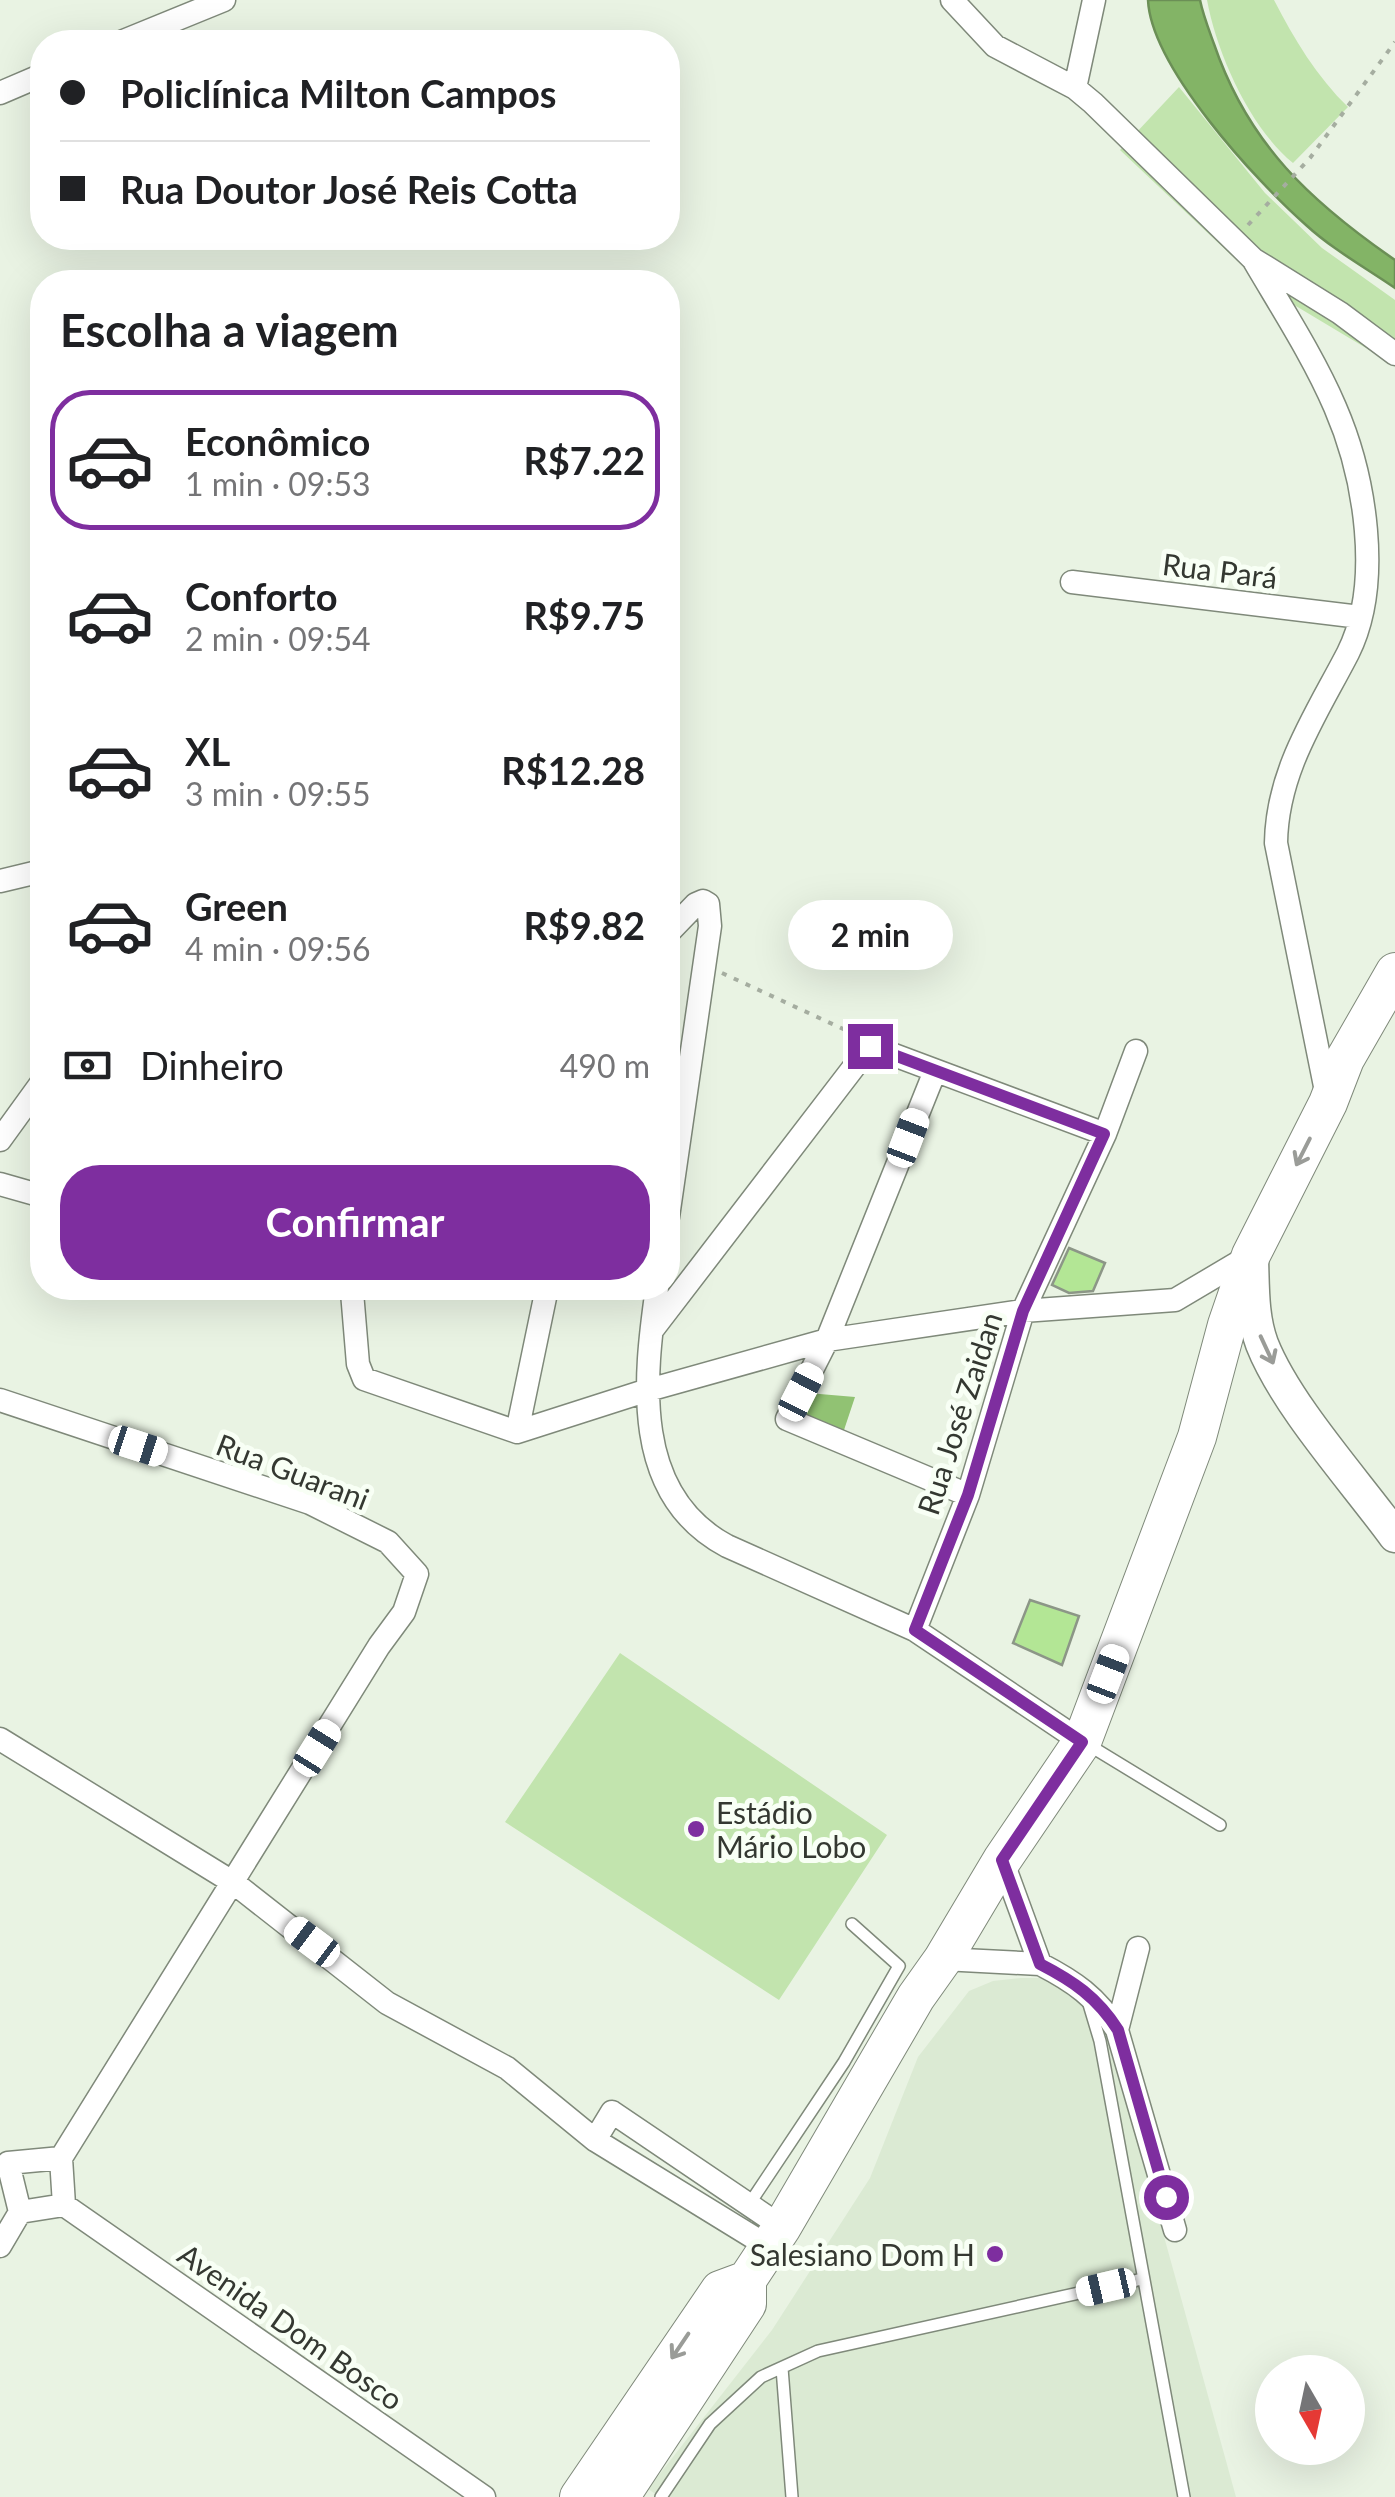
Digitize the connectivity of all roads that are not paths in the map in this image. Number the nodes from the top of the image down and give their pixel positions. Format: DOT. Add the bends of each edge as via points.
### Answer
graph roads {
  1 [pos="224,0"];
  2 [pos="952,0"];
  3 [pos="1094,0"];
  4 [pos="151,30"];
  5 [pos="30,80"];
  6 [pos="1075,88"];
  7 [pos="0,93"];
  8 [pos="1253,259"];
  9 [pos="1395,354"];
  10 [pos="1072,582"];
  11 [pos="1360,617"];
  12 [pos="30,874"];
  13 [pos="0,881"];
  14 [pos="680,921"];
  15 [pos="1395,972"];
  16 [pos="1136,1051"];
  17 [pos="934,1071"];
  18 [pos="30,1094"];
  19 [pos="1328,1103"];
  20 [pos="9,1116"];
  21 [pos="1104,1134"];
  22 [pos="680,1136"];
  23 [pos="0,1140"];
  24 [pos="0,1184"];
  25 [pos="30,1193"];
  26 [pos="1251,1255"];
  27 [pos="680,1294"];
  28 [pos="353,1300"];
  29 [pos="544,1300"];
  30 [pos="655,1300"];
  31 [pos="675,1300"];
  32 [pos="1023,1311"];
  33 [pos="650,1333"];
  34 [pos="827,1340"];
  35 [pos="646,1391"];
  36 [pos="0,1400"];
  37 [pos="517,1432"];
  38 [pos="968,1495"];
  39 [pos="1395,1536"];
  40 [pos="915,1630"];
  41 [pos="0,1739"];
  42 [pos="1082,1742"];
  43 [pos="1220,1825"];
  44 [pos="1002,1860"];
  45 [pos="234,1883"];
  46 [pos="852,1924"];
  47 [pos="1138,1948"];
  48 [pos="943,1958"];
  49 [pos="1040,1964"];
  50 [pos="1084,1990"];
  51 [pos="1118,2030"];
  52 [pos="595,2140"];
  53 [pos="61,2158"];
  54 [pos="4,2161"];
  55 [pos="64,2205"];
  56 [pos="748,2206"];
  57 [pos="20,2212"];
  58 [pos="1175,2230"];
  59 [pos="776,2237"];
  60 [pos="0,2246"];
  61 [pos="1142,2279"];
  62 [pos="747,2280"];
  63 [pos="782,2368"];
  64 [pos="484,2497"];
  65 [pos="579,2497"];
  66 [pos="620,2497"];
  67 [pos="662,2497"];
  68 [pos="792,2497"];
  69 [pos="1182,2497"];
  1 -- 4 [label="street"];
  2 -- 6 [label="street" via="995,46"];
  3 -- 6 [label="street"];
  5 -- 7 [label="street"];
  6 -- 8 [label="street"];
  8 -- 9 [label="street"];
  8 -- 11 [label="street" via="1336,407 1357,476 1368,536"];
  10 -- 11 [label="street, Rua Pará"];
  11 -- 19 [label="street" via="1298,744 1276,813 1276,844"];
  12 -- 13 [label="street"];
  14 -- 22 [label="street" via="696,904 708,904"];
  15 -- 19 [label="main road"];
  16 -- 21 [label="street, Rua José Zaidan"];
  17 -- 21 [label="street"];
  17 -- 27 [label="street" via="870,1046"];
  17 -- 34 [label="street"];
  18 -- 20 [label="street"];
  19 -- 26 [label="main road, one-way"];
  20 -- 23 [label="street"];
  21 -- 32 [label="street, Rua José Zaidan"];
  24 -- 25 [label="street"];
  26 -- 32 [label="street" via="1175,1300"];
  26 -- 39 [label="main road, one-way" via="1263,1346 1290,1394"];
  26 -- 42 [label="main road" via="1196,1438"];
  28 -- 37 [label="street" via="364,1378"];
  29 -- 37 [label="street"];
  30 -- 33 [label="street"];
  31 -- 33 [label="street"];
  32 -- 34 [label="street"];
  32 -- 38 [label="street, Rua José Zaidan"];
  33 -- 35 [label="street"];
  34 -- 35 [label="street"];
  34 -- 38 [label="street" via="787,1419"];
  35 -- 37 [label="street"];
  35 -- 40 [label="street" via="672,1494 704,1534"];
  36 -- 45 [label="street, Rua Guarani" via="310,1503 388,1542 417,1574 404,1612"];
  38 -- 40 [label="street, Rua José Zaidan"];
  40 -- 42 [label="street"];
  41 -- 45 [label="street"];
  42 -- 43 [label="lane"];
  42 -- 44 [label="main road"];
  44 -- 48 [label="main road"];
  44 -- 49 [label="street"];
  45 -- 52 [label="street" via="387,2003 506,2068"];
  45 -- 53 [label="street"];
  46 -- 56 [label="lane" via="899,1966"];
  47 -- 51 [label="street"];
  48 -- 49 [label="street"];
  48 -- 59 [label="main road"];
  49 -- 50 [label="street"];
  50 -- 51 [label="street"];
  50 -- 61 [label="lane" via="1100,2041"];
  51 -- 58 [label="street"];
  52 -- 56 [label="street" via="612,2112"];
  52 -- 59 [label="street"];
  53 -- 54 [label="street"];
  53 -- 55 [label="street"];
  54 -- 57 [label="street"];
  55 -- 57 [label="street"];
  55 -- 64 [label="street, Avenida Dom Bosco"];
  56 -- 59 [label="street"];
  57 -- 60 [label="street"];
  59 -- 62 [label="main road"];
  61 -- 63 [label="lane" via="818,2351"];
  61 -- 69 [label="lane"];
  62 -- 65 [label="main road, one-way" via="720,2290"];
  62 -- 66 [label="main road" via="747,2304"];
  63 -- 67 [label="lane" via="761,2377 710,2424"];
  63 -- 68 [label="lane"];
}
